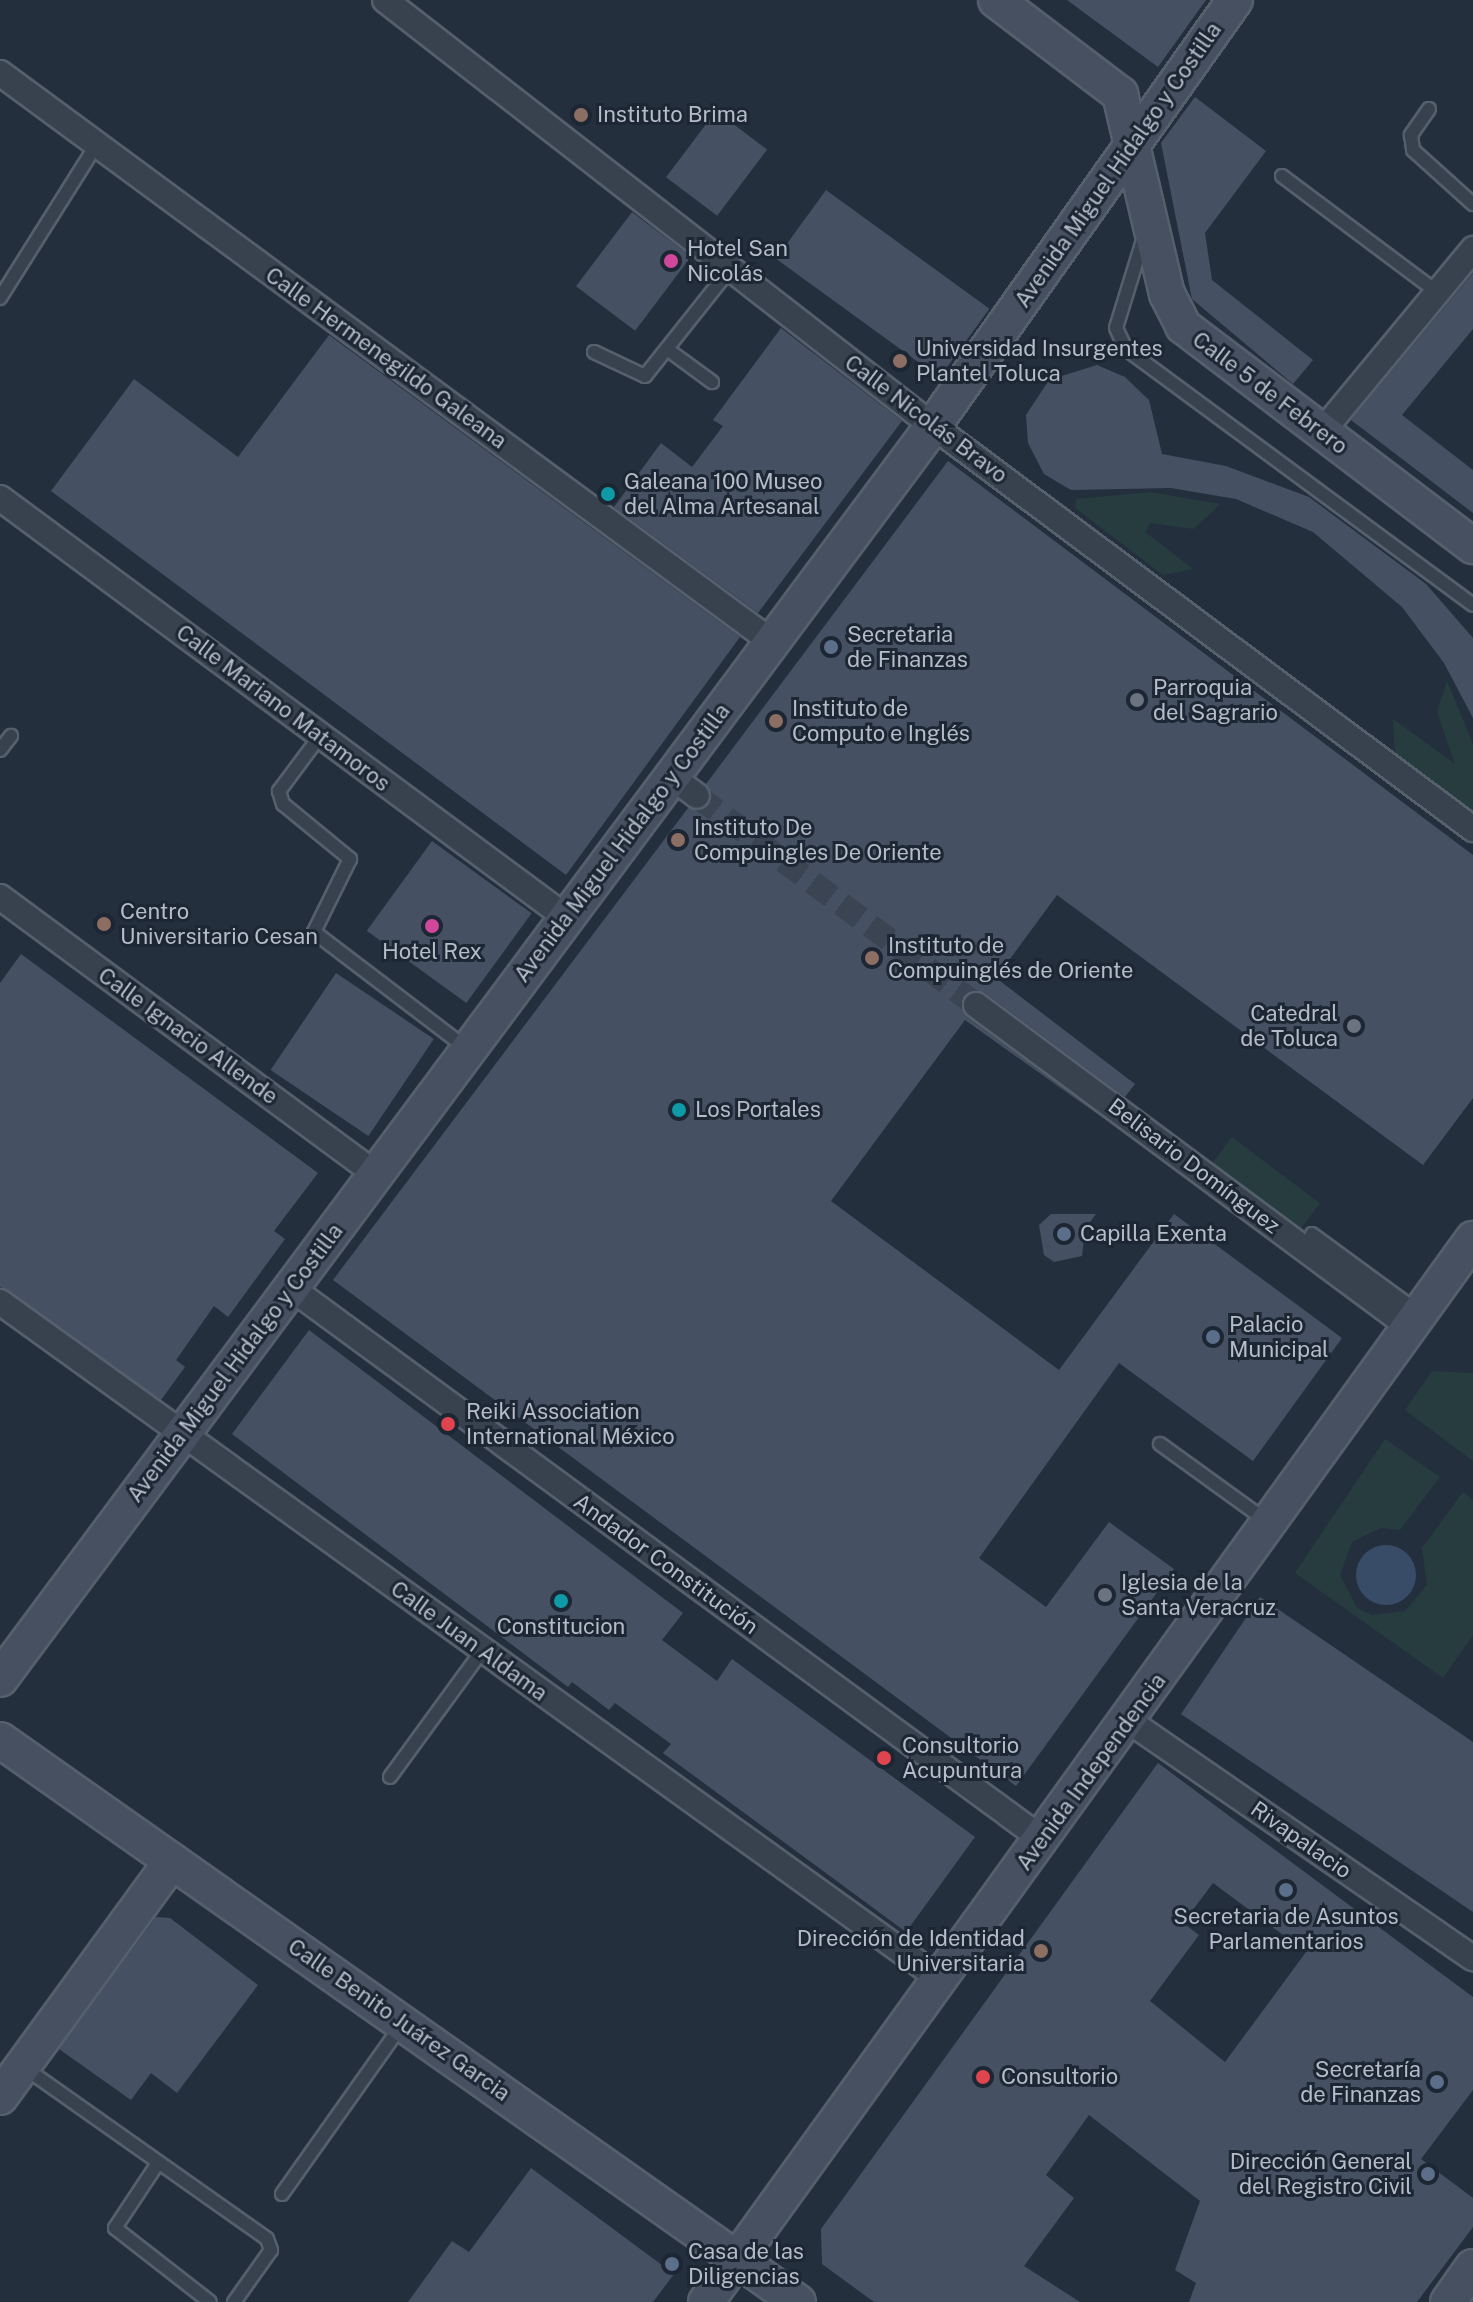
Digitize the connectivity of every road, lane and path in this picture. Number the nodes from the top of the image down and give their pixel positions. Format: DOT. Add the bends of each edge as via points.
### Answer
graph roads {
  1 [pos="385,0"];
  2 [pos="996,0"];
  3 [pos="1235,0"];
  4 [pos="0,73"];
  5 [pos="1429,109"];
  6 [pos="1133,141"];
  7 [pos="97,144"];
  8 [pos="1282,176"];
  9 [pos="1473,204"];
  10 [pos="1148,223"];
  11 [pos="1473,249"];
  12 [pos="731,268"];
  13 [pos="1437,292"];
  14 [pos="0,298"];
  15 [pos="667,349"];
  16 [pos="594,352"];
  17 [pos="712,382"];
  18 [pos="933,426"];
  19 [pos="1321,433"];
  20 [pos="0,498"];
  21 [pos="1473,546"];
  22 [pos="1473,605"];
  23 [pos="772,642"];
  24 [pos="11,736"];
  25 [pos="320,736"];
  26 [pos="0,750"];
  27 [pos="1473,829"];
  28 [pos="0,897"];
  29 [pos="567,918"];
  30 [pos="976,1005"];
  31 [pos="469,1050"];
  32 [pos="376,1174"];
  33 [pos="1312,1234"];
  34 [pos="1473,1239"];
  35 [pos="291,1288"];
  36 [pos="0,1302"];
  37 [pos="1416,1321"];
  38 [pos="183,1433"];
  39 [pos="1160,1444"];
  40 [pos="1270,1524"];
  41 [pos="482,1651"];
  42 [pos="0,1679"];
  43 [pos="1129,1721"];
  44 [pos="0,1740"];
  45 [pos="390,1777"];
  46 [pos="1042,1839"];
  47 [pos="172,1861"];
  48 [pos="1473,1958"];
  49 [pos="940,1979"];
  50 [pos="403,2023"];
  51 [pos="23,2066"];
  52 [pos="0,2097"];
  53 [pos="158,2163"];
  54 [pos="282,2194"];
  55 [pos="738,2259"];
  56 [pos="1473,2267"];
  57 [pos="210,2302"];
  58 [pos="234,2302"];
  59 [pos="706,2302"];
  60 [pos="798,2302"];
  61 [pos="1448,2302"];
  1 -- 12 [label="street, Calle Nicolás Bravo"];
  2 -- 6 [label="main road, Calle 5 de Febrero" via="1120,94"];
  3 -- 6 [label="main road, Avenida Miguel Hidalgo y Costilla"];
  4 -- 7 [label="street, Calle Hermenegildo Galeana"];
  5 -- 9 [label="lane" via="1411,135 1413,150"];
  6 -- 10 [label="main road, Calle 5 de Febrero"];
  6 -- 18 [label="main road, Avenida Miguel Hidalgo y Costilla"];
  7 -- 14 [label="lane"];
  7 -- 23 [label="street, Calle Hermenegildo Galeana"];
  8 -- 13 [label="lane"];
  10 -- 19 [label="main road, Calle 5 de Febrero" via="1183,326"];
  10 -- 22 [label="lane" via="1116,328 1126,349"];
  11 -- 13 [label="street"];
  12 -- 15 [label="lane"];
  12 -- 18 [label="street, Calle Nicolás Bravo"];
  13 -- 19 [label="street"];
  15 -- 16 [label="lane" via="645,376"];
  15 -- 17 [label="lane"];
  18 -- 23 [label="main road, Avenida Miguel Hidalgo y Costilla"];
  18 -- 27 [label="street, Calle Nicolás Bravo"];
  19 -- 21 [label="main road, Calle 5 de Febrero"];
  20 -- 25 [label="street, Calle Mariano Matamoros"];
  23 -- 29 [label="main road, Avenida Miguel Hidalgo y Costilla" via="684,786"];
  24 -- 26 [label="lane"];
  25 -- 29 [label="street, Calle Mariano Matamoros"];
  25 -- 31 [label="lane" via="279,791 283,804 350,859 314,932"];
  28 -- 32 [label="street, Calle Ignacio Allende"];
  29 -- 31 [label="main road, Avenida Miguel Hidalgo y Costilla"];
  30 -- 37 [label="street, Belisario Domínguez"];
  31 -- 32 [label="main road, Avenida Miguel Hidalgo y Costilla"];
  32 -- 35 [label="main road, Avenida Miguel Hidalgo y Costilla"];
  33 -- 37 [label="lane"];
  34 -- 37 [label="main road, Avenida Independencia"];
  35 -- 38 [label="main road, Avenida Miguel Hidalgo y Costilla"];
  35 -- 46 [label="street, Andador Constitución"];
  36 -- 38 [label="street, Calle Juan Aldama"];
  37 -- 40 [label="main road, Avenida Independencia"];
  38 -- 41 [label="street, Calle Juan Aldama"];
  38 -- 42 [label="main road, Avenida Miguel Hidalgo y Costilla"];
  39 -- 40 [label="lane"];
  40 -- 43 [label="main road, Avenida Independencia"];
  41 -- 45 [label="lane"];
  41 -- 49 [label="street, Calle Juan Aldama"];
  43 -- 46 [label="main road, Avenida Independencia"];
  43 -- 48 [label="street, Rivapalacio"];
  44 -- 47 [label="main road, Calle Benito Juárez Garcia"];
  46 -- 49 [label="main road, Avenida Independencia"];
  47 -- 50 [label="main road, Calle Benito Juárez Garcia"];
  47 -- 51 [label="main road"];
  49 -- 55 [label="main road, Avenida Independencia"];
  50 -- 54 [label="lane"];
  50 -- 55 [label="main road, Calle Benito Juárez Garcia"];
  51 -- 52 [label="main road"];
  51 -- 53 [label="lane"];
  53 -- 57 [label="lane" via="115,2228"];
  53 -- 58 [label="lane" via="271,2244"];
  55 -- 59 [label="main road, Avenida Independencia"];
  55 -- 60 [label="main road, Calle Benito Juárez Garcia"];
  56 -- 61 [label="main road"];
}
